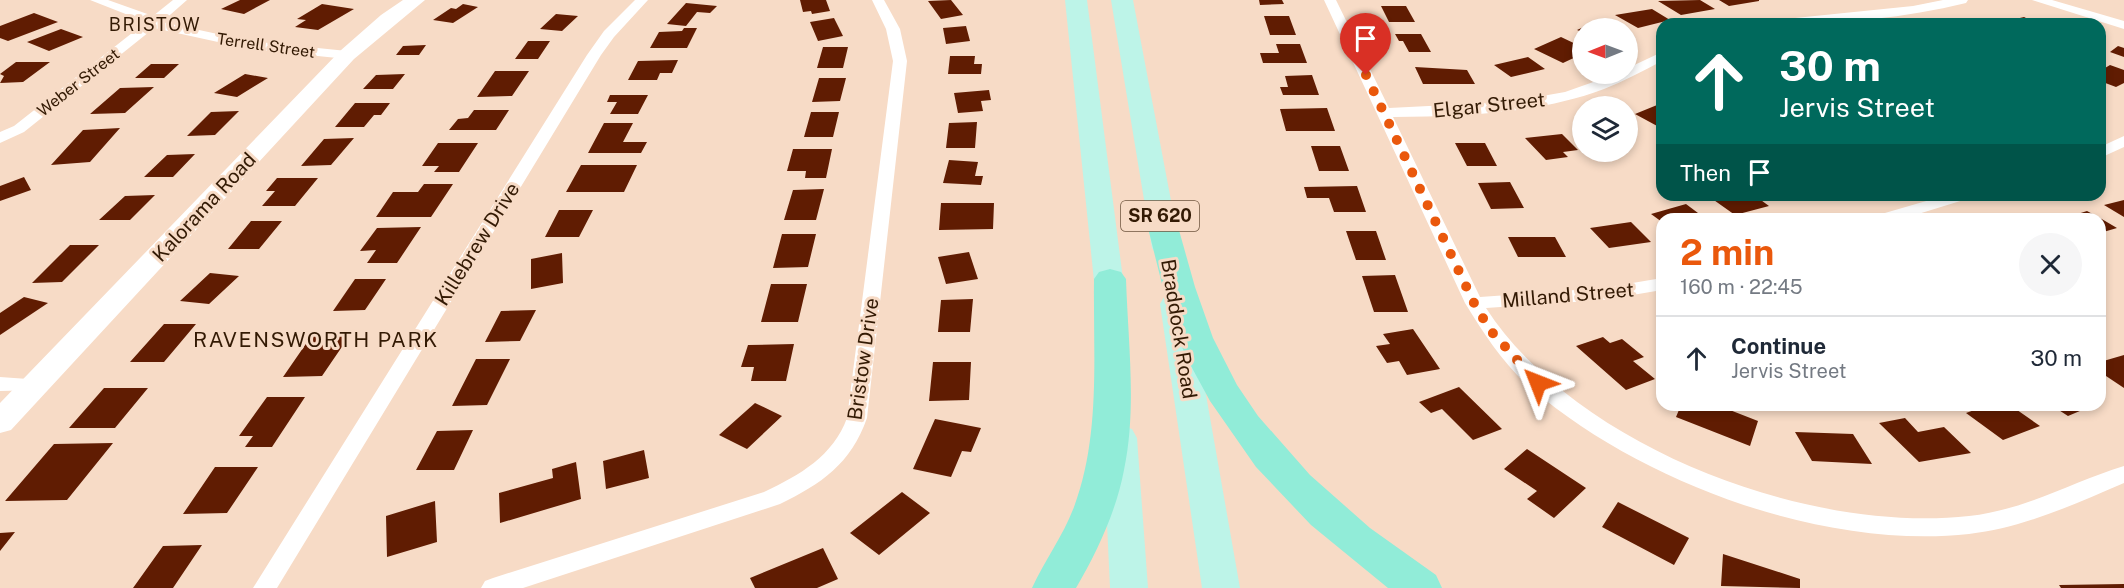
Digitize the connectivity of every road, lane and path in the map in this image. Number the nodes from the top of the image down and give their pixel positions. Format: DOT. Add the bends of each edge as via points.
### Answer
graph roads {
  1 [pos="96,0"];
  2 [pos="181,0"];
  3 [pos="416,0"];
  4 [pos="642,0"];
  5 [pos="878,0"];
  6 [pos="1076,0"];
  7 [pos="1122,0"];
  8 [pos="1330,0"];
  9 [pos="1962,0"];
  10 [pos="2038,0"];
  11 [pos="1834,18"];
  12 [pos="2100,18"];
  13 [pos="2106,20"];
  14 [pos="154,22"];
  15 [pos="2124,25"];
  16 [pos="346,55"];
  17 [pos="1656,59"];
  18 [pos="1638,68"];
  19 [pos="1600,84"];
  20 [pos="1384,113"];
  21 [pos="0,138"];
  22 [pos="2124,141"];
  23 [pos="2106,150"];
  24 [pos="1944,201"];
  25 [pos="1904,213"];
  26 [pos="1160,216"];
  27 [pos="1110,279"];
  28 [pos="1656,285"];
  29 [pos="1474,303"];
  30 [pos="0,384"];
  31 [pos="35,385"];
  32 [pos="0,422"];
  33 [pos="2124,474"];
  34 [pos="265,588"];
  35 [pos="493,588"];
  36 [pos="1053,588"];
  37 [pos="1129,588"];
  38 [pos="1221,588"];
  39 [pos="1420,588"];
  1 -- 14 [label="street, Terrell Street"];
  2 -- 14 [label="street, Weber Street"];
  3 -- 16 [label="street, Kalorama Road"];
  4 -- 34 [label="street, Killebrew Drive" via="594,55"];
  5 -- 35 [label="street, Bristow Drive" via="893,29 900,61 857,418 846,442 819,472 772,498"];
  6 -- 27 [label="main road, SR 620"];
  7 -- 26 [label="main road, Braddock Road / SR 620"];
  8 -- 20 [label="street"];
  9 -- 11 [label="street" via="1913,10"];
  10 -- 12 [label="street"];
  13 -- 15 [label="street"];
  14 -- 16 [label="street, Terrell Street" via="250,45"];
  14 -- 21 [label="street, Weber Street" via="18,129"];
  16 -- 31 [label="street, Kalorama Road"];
  17 -- 18 [label="street, Elgar Street"];
  19 -- 20 [label="street, Elgar Street" via="1518,105"];
  20 -- 29 [label="street"];
  22 -- 23 [label="street"];
  24 -- 25 [label="street"];
  26 -- 38 [label="main road, Braddock Road / SR 620"];
  26 -- 39 [label="highway" via="1183,303 1203,355 1257,442 1291,483 1331,520"];
  27 -- 36 [label="highway" via="1108,453 1097,496 1073,556"];
  27 -- 37 [label="main road, SR 620"];
  28 -- 29 [label="street, Milland Street" via="1603,294"];
  29 -- 33 [label="street" via="1513,358 1574,411 1656,460 1762,501 1867,523 1967,525 2039,510"];
  30 -- 31 [label="street"];
  31 -- 32 [label="street, Kalorama Road"];
}
